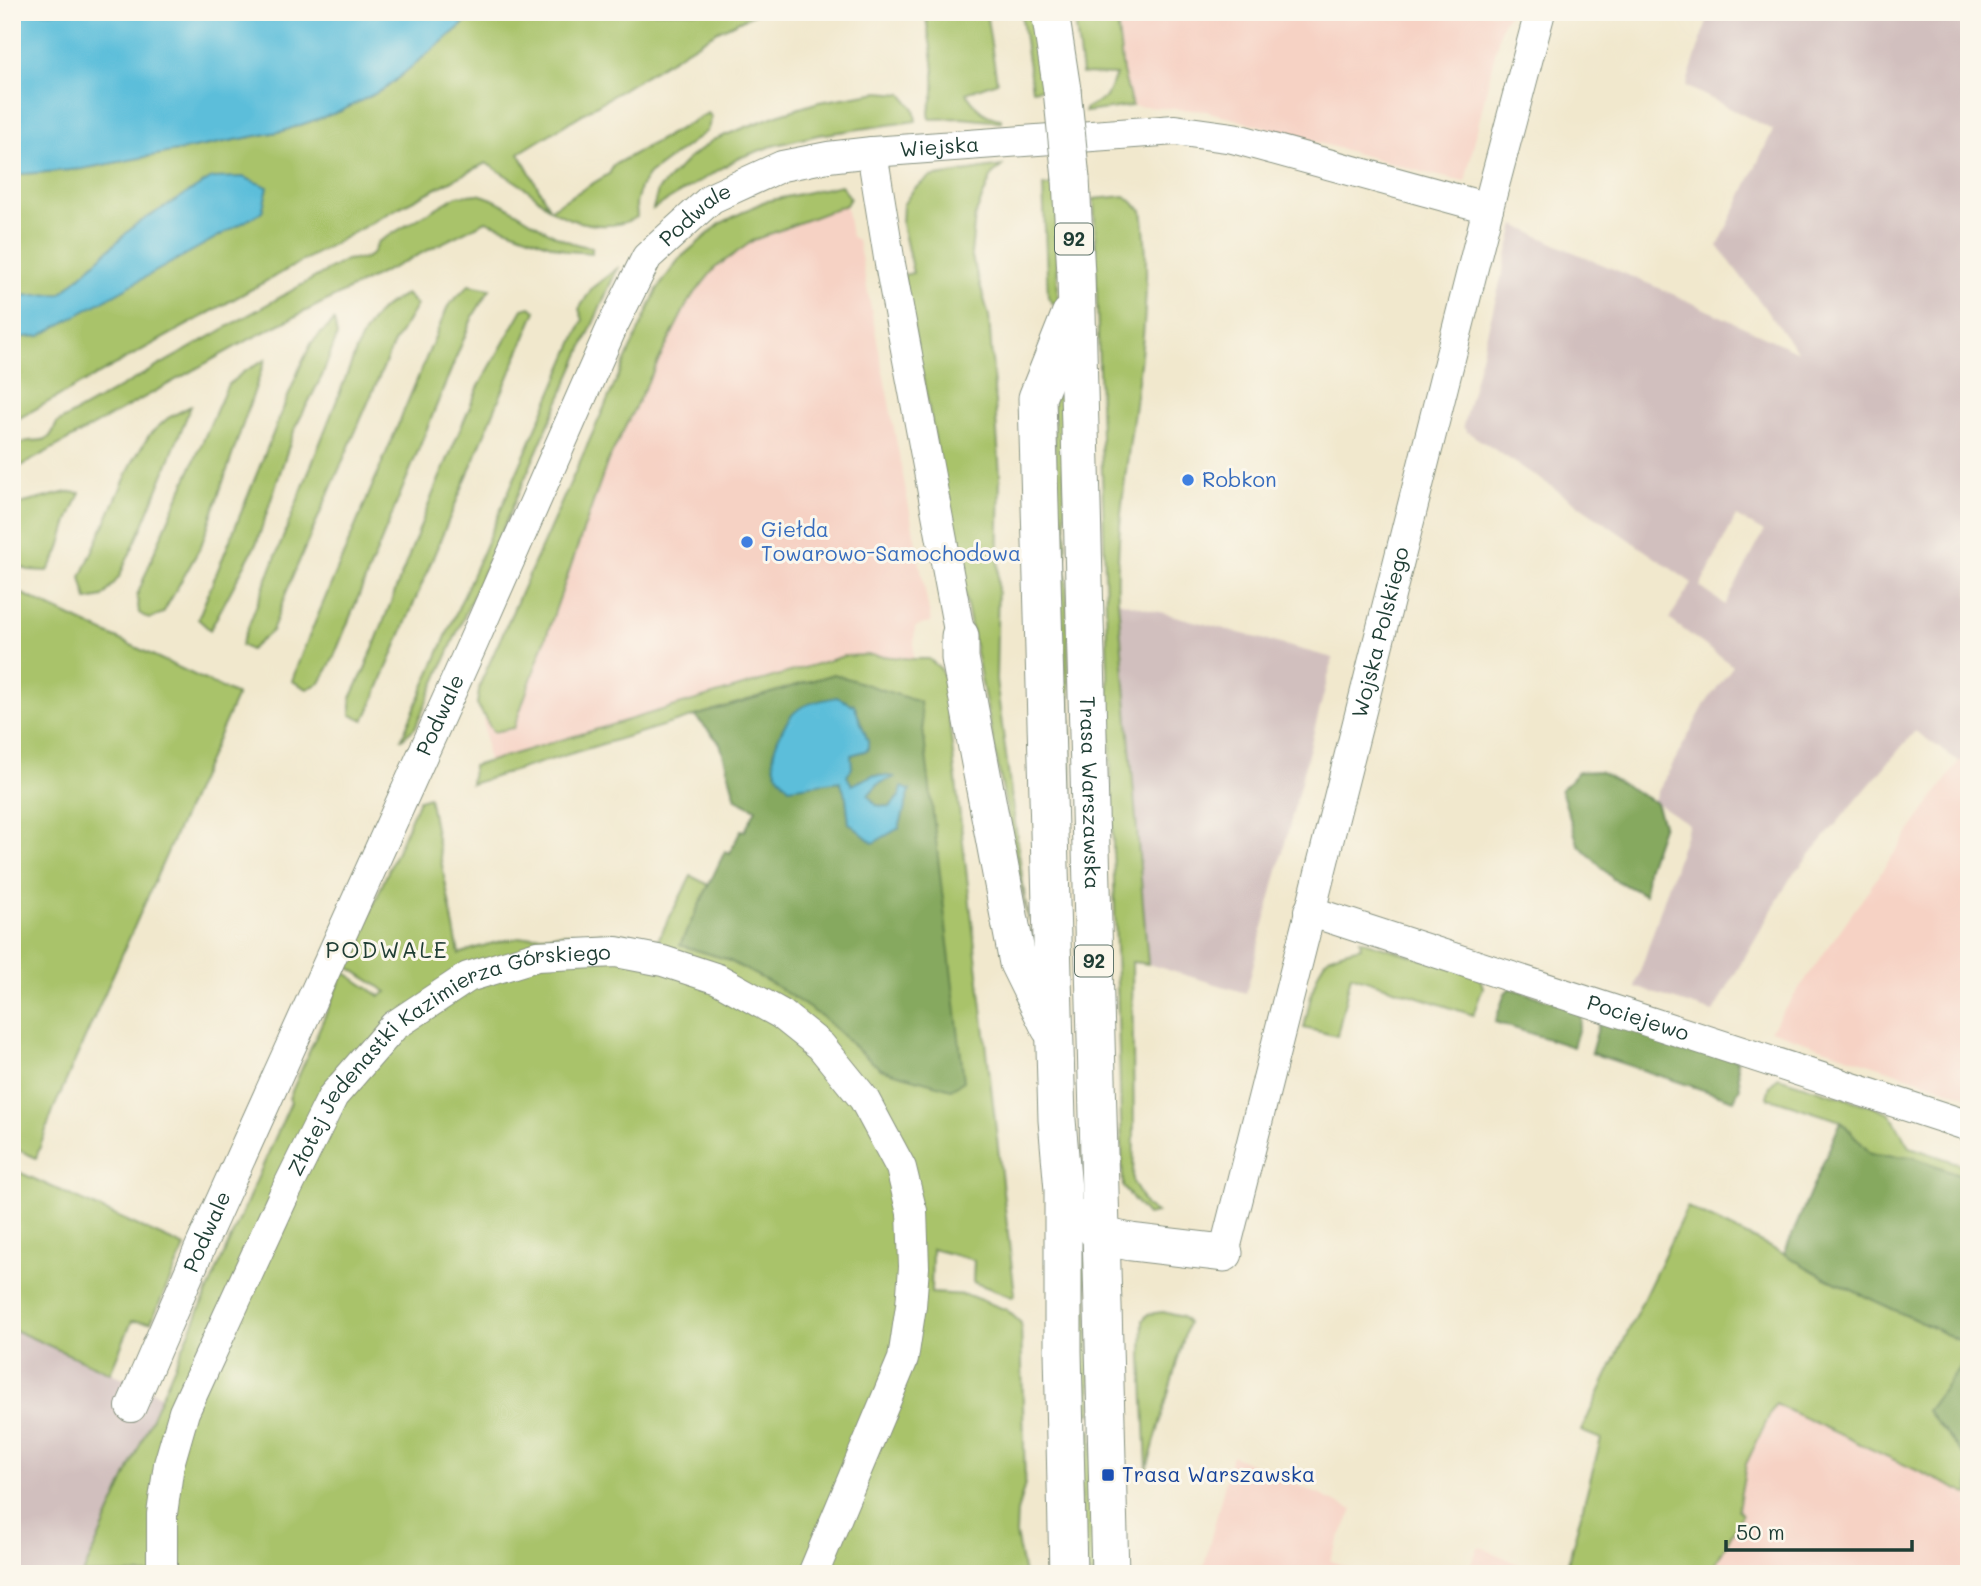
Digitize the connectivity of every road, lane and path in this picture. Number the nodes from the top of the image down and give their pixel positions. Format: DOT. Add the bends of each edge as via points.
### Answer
graph roads {
  1 [pos="1050,12"];
  2 [pos="1541,12"];
  3 [pos="872,152"];
  4 [pos="1488,208"];
  5 [pos="1076,299"];
  6 [pos="960,636"];
  7 [pos="1309,911"];
  8 [pos="1055,1037"];
  9 [pos="1969,1126"];
  10 [pos="1062,1190"];
  11 [pos="1101,1236"];
  12 [pos="1224,1253"];
  13 [pos="131,1407"];
  14 [pos="162,1574"];
  15 [pos="813,1574"];
  16 [pos="1069,1574"];
  17 [pos="1110,1574"];
  1 -- 5 [label="main road, Trasa Warszawska / 92, bridge" via="1071,179"];
  2 -- 4 [label="street, Wojska Polskiego"];
  3 -- 4 [label="street, Wiejska" via="1175,130 1233,138"];
  3 -- 6 [label="street, Wiejska"];
  3 -- 13 [label="street, Podwale" via="782,166 712,198 648,257 613,325"];
  4 -- 7 [label="street, Wojska Polskiego"];
  5 -- 8 [label="main road, Trasa Warszawska / 92" via="1037,398"];
  5 -- 11 [label="main road, Trasa Warszawska / 92"];
  6 -- 8 [label="main road" via="960,658 1018,963"];
  7 -- 9 [label="street, Pociejewo"];
  7 -- 12 [label="street, Wojska Polskiego"];
  8 -- 10 [label="main road, Trasa Warszawska / 92"];
  10 -- 11 [label="main road"];
  10 -- 16 [label="main road, Trasa Warszawska / 92"];
  11 -- 12 [label="main road"];
  11 -- 17 [label="main road, Trasa Warszawska / 92"];
  14 -- 15 [label="street, Złotej Jedenastki Kazimierza Górskiego" via="167,1476 184,1412 333,1096 394,1026 468,977 537,956 616,952 718,979 781,1014 821,1046 864,1099 901,1168 912,1212 914,1267 902,1359"];
}
